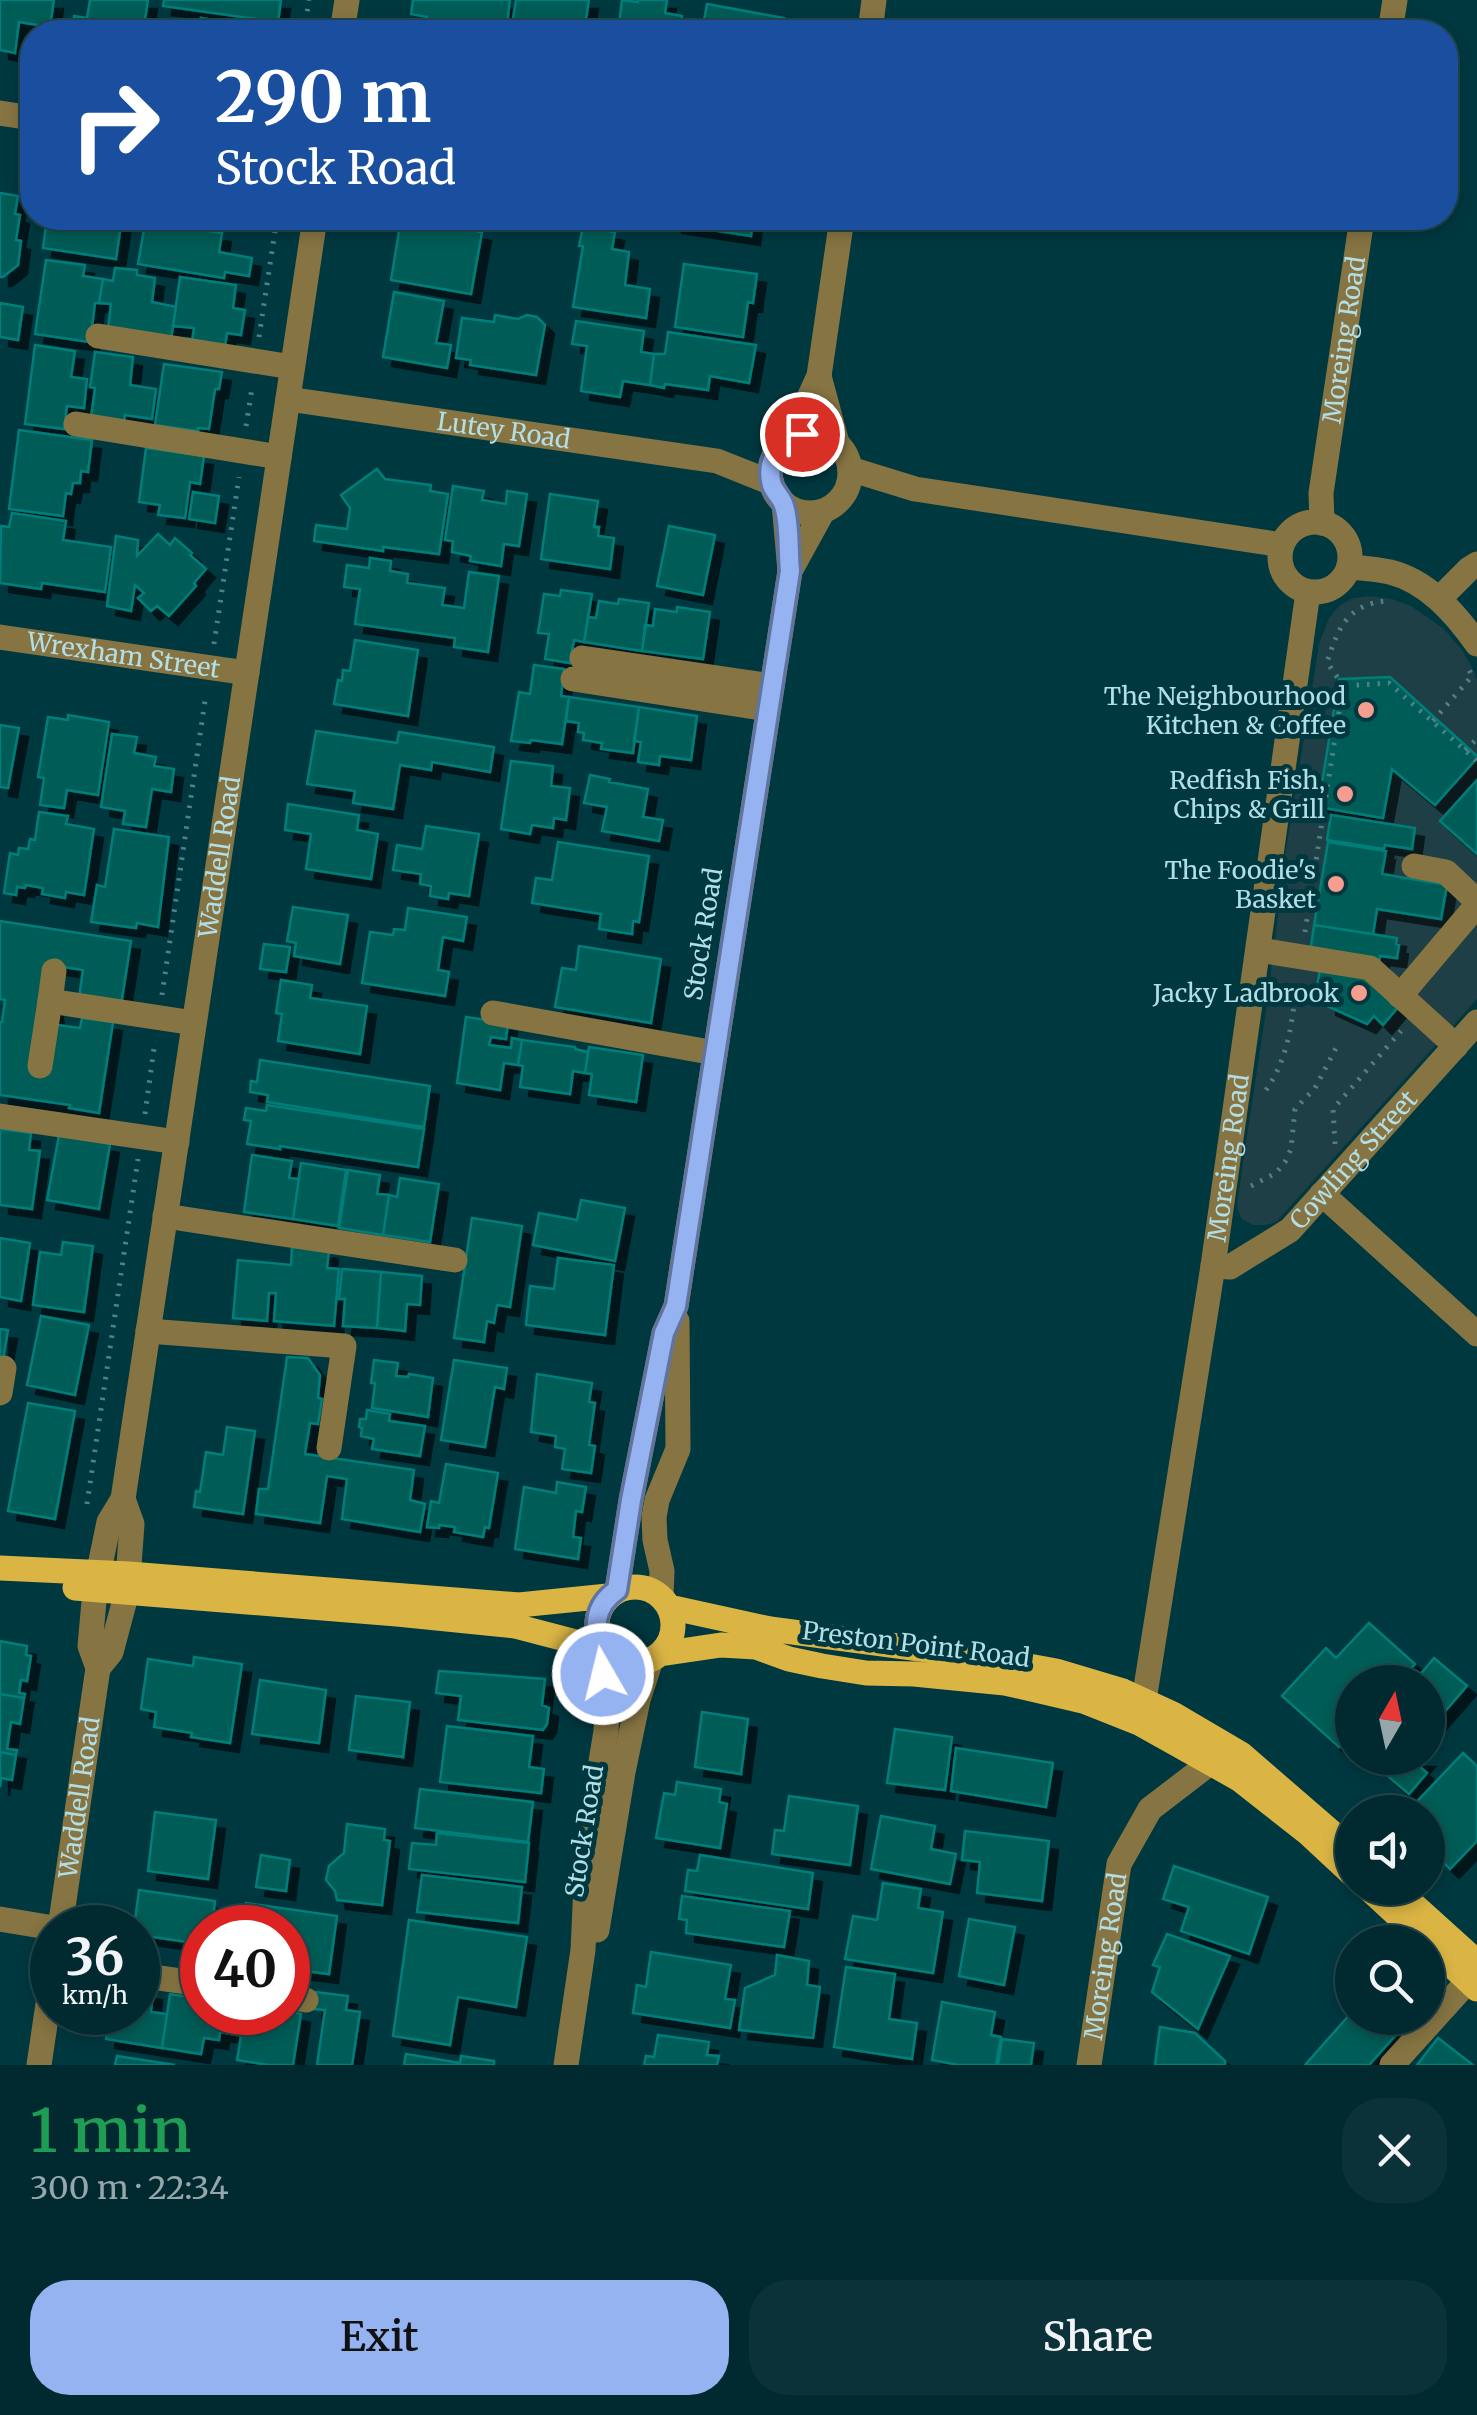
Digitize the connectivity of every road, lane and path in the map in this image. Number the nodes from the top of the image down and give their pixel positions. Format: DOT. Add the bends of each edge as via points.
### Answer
graph roads {
  1 [pos="275,230"];
  2 [pos="313,230"];
  3 [pos="840,230"];
  4 [pos="1360,230"];
  5 [pos="98,336"];
  6 [pos="256,361"];
  7 [pos="292,367"];
  8 [pos="819,376"];
  9 [pos="288,399"];
  10 [pos="76,424"];
  11 [pos="837,443"];
  12 [pos="784,444"];
  13 [pos="242,451"];
  14 [pos="279,457"];
  15 [pos="718,461"];
  16 [pos="850,469"];
  17 [pos="915,489"];
  18 [pos="778,493"];
  19 [pos="832,505"];
  20 [pos="1322,523"];
  21 [pos="1282,544"];
  22 [pos="1477,564"];
  23 [pos="1349,567"];
  24 [pos="790,571"];
  25 [pos="1308,592"];
  26 [pos="1439,599"];
  27 [pos="1395,603"];
  28 [pos="0,638"];
  29 [pos="1477,644"];
  30 [pos="210,668"];
  31 [pos="577,668"];
  32 [pos="1470,671"];
  33 [pos="247,673"];
  34 [pos="1343,686"];
  35 [pos="770,698"];
  36 [pos="1432,721"];
  37 [pos="1477,739"];
  38 [pos="1465,750"];
  39 [pos="1477,761"];
  40 [pos="1414,866"];
  41 [pos="1477,903"];
  42 [pos="1259,950"];
  43 [pos="1301,956"];
  44 [pos="54,971"];
  45 [pos="50,1000"];
  46 [pos="1409,1004"];
  47 [pos="493,1013"];
  48 [pos="159,1017"];
  49 [pos="1477,1022"];
  50 [pos="194,1023"];
  51 [pos="1456,1046"];
  52 [pos="1336,1048"];
  53 [pos="715,1053"];
  54 [pos="40,1066"];
  55 [pos="1264,1100"];
  56 [pos="0,1116"];
  57 [pos="141,1137"];
  58 [pos="176,1142"];
  59 [pos="1334,1153"];
  60 [pos="1253,1171"];
  61 [pos="1251,1186"];
  62 [pos="1322,1194"];
  63 [pos="1249,1197"];
  64 [pos="165,1216"];
  65 [pos="455,1260"];
  66 [pos="1213,1266"];
  67 [pos="676,1306"];
  68 [pos="148,1332"];
  69 [pos="1477,1334"];
  70 [pos="328,1448"];
  71 [pos="123,1499"];
  72 [pos="105,1541"];
  73 [pos="0,1568"];
  74 [pos="0,1582"];
  75 [pos="97,1582"];
  76 [pos="128,1583"];
  77 [pos="613,1593"];
  78 [pos="665,1602"];
  79 [pos="604,1648"];
  80 [pos="656,1657"];
  81 [pos="98,1668"];
  82 [pos="1143,1712"];
  83 [pos="1210,1764"];
  84 [pos="1335,1835"];
  85 [pos="1335,1858"];
  86 [pos="61,1905"];
  87 [pos="1388,1905"];
  88 [pos="1409,1905"];
  89 [pos="0,1919"];
  90 [pos="30,1924"];
  91 [pos="583,1950"];
  92 [pos="1474,1977"];
  93 [pos="43,2035"];
  94 [pos="39,2065"];
  95 [pos="566,2065"];
  96 [pos="1088,2065"];
  97 [pos="1392,2065"];
  1 -- 6 [label="path"];
  2 -- 7 [label="street, Waddell Road"];
  3 -- 8 [label="street, Stock Road"];
  4 -- 20 [label="street, Moreing Road"];
  5 -- 6 [label="street"];
  6 -- 7 [label="street"];
  6 -- 13 [label="path"];
  7 -- 9 [label="street, Waddell Road"];
  8 -- 11 [label="street, Stock Road"];
  8 -- 12 [label="street, Stock Road"];
  9 -- 14 [label="street, Waddell Road"];
  9 -- 15 [label="street, Lutey Road"];
  10 -- 13 [label="street"];
  11 -- 12 [label="street" via="802,434"];
  11 -- 16 [label="street, Stock Road"];
  12 -- 15 [label="street, Lutey Road"];
  12 -- 18 [label="street, Stock Road" via="770,472"];
  13 -- 14 [label="street"];
  13 -- 30 [label="path"];
  14 -- 33 [label="street, Waddell Road"];
  15 -- 18 [label="street, Lutey Road"];
  16 -- 17 [label="street"];
  16 -- 19 [label="street, Stock Road"];
  17 -- 19 [label="street"];
  17 -- 21 [label="street"];
  18 -- 19 [label="street" via="796,510"];
  18 -- 24 [label="street, Stock Road"];
  19 -- 24 [label="street, Stock Road"];
  20 -- 21 [label="street" via="1302,524"];
  20 -- 23 [label="street" via="1342,534"];
  21 -- 25 [label="street" via="1284,574"];
  22 -- 26 [label="street"];
  23 -- 25 [label="street" via="1338,584"];
  23 -- 26 [label="street" via="1410,579"];
  24 -- 35 [label="street, Stock Road"];
  25 -- 42 [label="street, Moreing Road"];
  26 -- 29 [label="street"];
  27 -- 34 [label="path" via="1373,603 1346,618 1337,632 1327,662"];
  28 -- 30 [label="street, Wrexham Street"];
  30 -- 33 [label="street, Wrexham Street"];
  30 -- 48 [label="path"];
  31 -- 35 [label="street"];
  32 -- 36 [label="path"];
  33 -- 50 [label="street, Waddell Road"];
  34 -- 36 [label="path" via="1388,682"];
  34 -- 43 [label="path"];
  35 -- 53 [label="street, Stock Road"];
  36 -- 38 [label="path"];
  37 -- 38 [label="path"];
  38 -- 39 [label="path"];
  40 -- 41 [label="street" via="1446,872"];
  41 -- 46 [label="street"];
  42 -- 43 [label="street"];
  42 -- 66 [label="street, Moreing Road"];
  43 -- 46 [label="street" via="1370,968"];
  43 -- 55 [label="path" via="1284,1058"];
  44 -- 45 [label="street"];
  45 -- 48 [label="street"];
  45 -- 54 [label="street"];
  46 -- 51 [label="street"];
  46 -- 59 [label="path" via="1333,1109"];
  47 -- 53 [label="street"];
  48 -- 50 [label="street"];
  48 -- 57 [label="path"];
  49 -- 51 [label="street, Cowling Street"];
  50 -- 58 [label="street, Waddell Road"];
  51 -- 62 [label="street, Cowling Street"];
  52 -- 61 [label="path" via="1315,1088 1295,1108 1285,1162"];
  53 -- 67 [label="street, Stock Road"];
  56 -- 57 [label="street"];
  57 -- 58 [label="street"];
  57 -- 72 [label="path" via="82,1539"];
  58 -- 64 [label="street, Waddell Road"];
  60 -- 61 [label="path"];
  61 -- 63 [label="path"];
  62 -- 66 [label="street, Cowling Street" via="1274,1241 1230,1267"];
  62 -- 69 [label="street"];
  64 -- 65 [label="street"];
  64 -- 68 [label="street, Waddell Road"];
  66 -- 82 [label="street, Moreing Road"];
  67 -- 77 [label="street, Stock Road" via="664,1333"];
  67 -- 78 [label="street, Stock Road" via="678,1449 654,1517"];
  68 -- 70 [label="street" via="344,1346"];
  68 -- 71 [label="street, Waddell Road"];
  71 -- 72 [label="street, Waddell Road"];
  71 -- 76 [label="street, Waddell Road" via="132,1524"];
  72 -- 75 [label="street, Waddell Road"];
  73 -- 75 [label="main road"];
  74 -- 75 [label="main road"];
  75 -- 76 [label="main road"];
  75 -- 81 [label="street, Waddell Road" via="90,1646"];
  76 -- 77 [label="main road" via="518,1605"];
  76 -- 79 [label="main road" via="515,1626"];
  76 -- 81 [label="street, Waddell Road" via="112,1652"];
  77 -- 78 [label="main road" via="638,1586"];
  77 -- 79 [label="main road, Stock Road" via="596,1625"];
  78 -- 80 [label="main road, Stock Road" via="673,1632"];
  78 -- 82 [label="main road, Preston Point Road" via="770,1629 1056,1671 1086,1679"];
  79 -- 80 [label="main road" via="630,1663"];
  79 -- 91 [label="street, Stock Road" via="606,1732 588,1841"];
  80 -- 82 [label="main road, Preston Point Road" via="721,1644 756,1646 866,1673 1004,1683"];
  80 -- 91 [label="street, Stock Road" via="638,1700 598,1928"];
  81 -- 86 [label="street, Waddell Road"];
  82 -- 83 [label="main road, Preston Point Road"];
  82 -- 84 [label="main road, Preston Point Road" via="1173,1714 1241,1754"];
  83 -- 85 [label="main road, Preston Point Road" via="1239,1779"];
  83 -- 96 [label="street, Moreing Road" via="1150,1809 1119,1864"];
  87 -- 92 [label="main road"];
  88 -- 92 [label="main road"];
  89 -- 90 [label="street"];
  91 -- 95 [label="street, Stock Road"];
  92 -- 97 [label="street"];
  93 -- 94 [label="street"];
}
